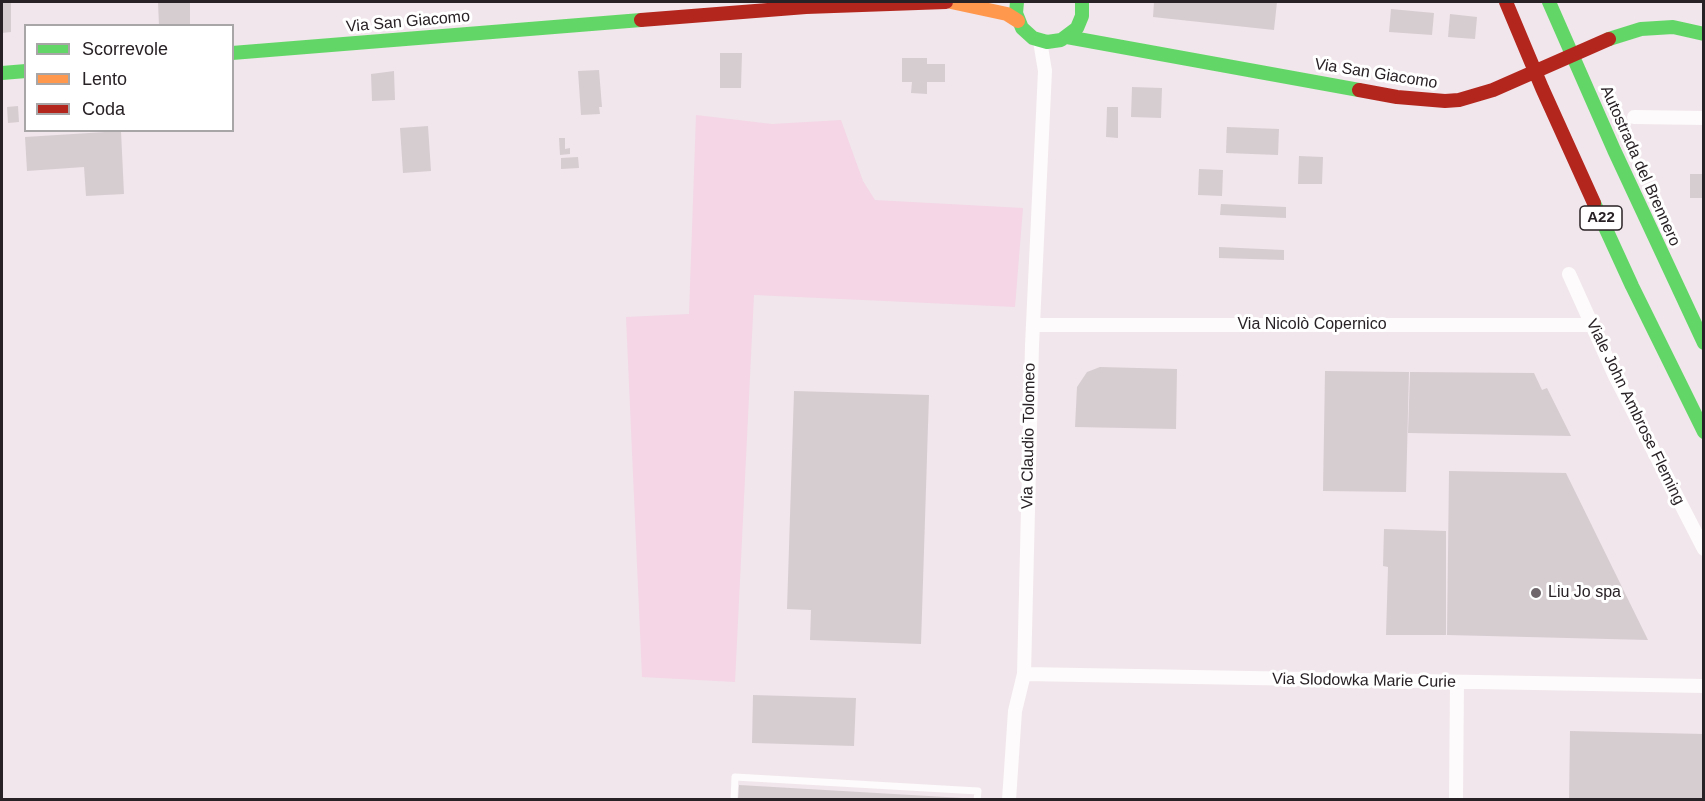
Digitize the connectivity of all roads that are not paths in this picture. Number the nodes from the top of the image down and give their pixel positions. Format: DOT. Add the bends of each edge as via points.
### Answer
graph roads {
  1 [pos="768,2"];
  2 [pos="946,2"];
  3 [pos="951,2"];
  4 [pos="1017,2"];
  5 [pos="1506,2"];
  6 [pos="1549,2"];
  7 [pos="806,4"];
  8 [pos="1082,9"];
  9 [pos="745,12"];
  10 [pos="1018,21"];
  11 [pos="1704,34"];
  12 [pos="1064,39"];
  13 [pos="1040,41"];
  14 [pos="1104,44"];
  15 [pos="234,53"];
  16 [pos="24,71"];
  17 [pos="1045,71"];
  18 [pos="2,73"];
  19 [pos="1634,117"];
  20 [pos="1704,118"];
  21 [pos="1569,274"];
  22 [pos="1033,325"];
  23 [pos="1591,325"];
  24 [pos="1704,344"];
  25 [pos="1704,432"];
  26 [pos="1704,549"];
  27 [pos="1024,674"];
  28 [pos="1457,683"];
  29 [pos="1704,686"];
  30 [pos="734,800"];
  31 [pos="977,800"];
  32 [pos="1009,800"];
  33 [pos="1456,800"];
  1 -- 9 [label="street"];
  2 -- 7 [label="main road, Via San Giacomo"];
  3 -- 10 [label="main road" via="1007,14"];
  4 -- 10 [label="main road"];
  5 -- 25 [label="main road, A22" via="1632,286"];
  6 -- 24 [label="main road, Autostrada del Brennero / A22"];
  7 -- 9 [label="main road, Via San Giacomo"];
  8 -- 12 [label="main road" via="1077,28"];
  8 -- 14 [label="main road" via="1086,25"];
  9 -- 15 [label="main road, Via San Giacomo"];
  10 -- 13 [label="main road" via="1027,34"];
  11 -- 14 [label="main road, Via San Giacomo" via="1673,27 1641,29 1493,90 1459,100 1430,101"];
  12 -- 13 [label="main road, Via San Giacomo"];
  12 -- 14 [label="main road, Via San Giacomo"];
  12 -- 17 [label="street, Via Claudio Tolomeo" via="1053,47"];
  13 -- 17 [label="street, Via Claudio Tolomeo"];
  16 -- 18 [label="main road"];
  17 -- 22 [label="street, Via Claudio Tolomeo"];
  19 -- 20 [label="street"];
  21 -- 23 [label="street, Viale John Ambrose Fleming"];
  22 -- 23 [label="street, Via Nicolò Copernico"];
  22 -- 27 [label="street, Via Claudio Tolomeo"];
  23 -- 26 [label="street, Viale John Ambrose Fleming"];
  27 -- 28 [label="street, Via Slodowka Marie Curie"];
  27 -- 32 [label="street, Via Claudio Tolomeo" via="1015,711"];
  28 -- 29 [label="street, Via Slodowka Marie Curie"];
  28 -- 33 [label="street"];
  30 -- 31 [label="lane" via="735,777 978,791"];
}
